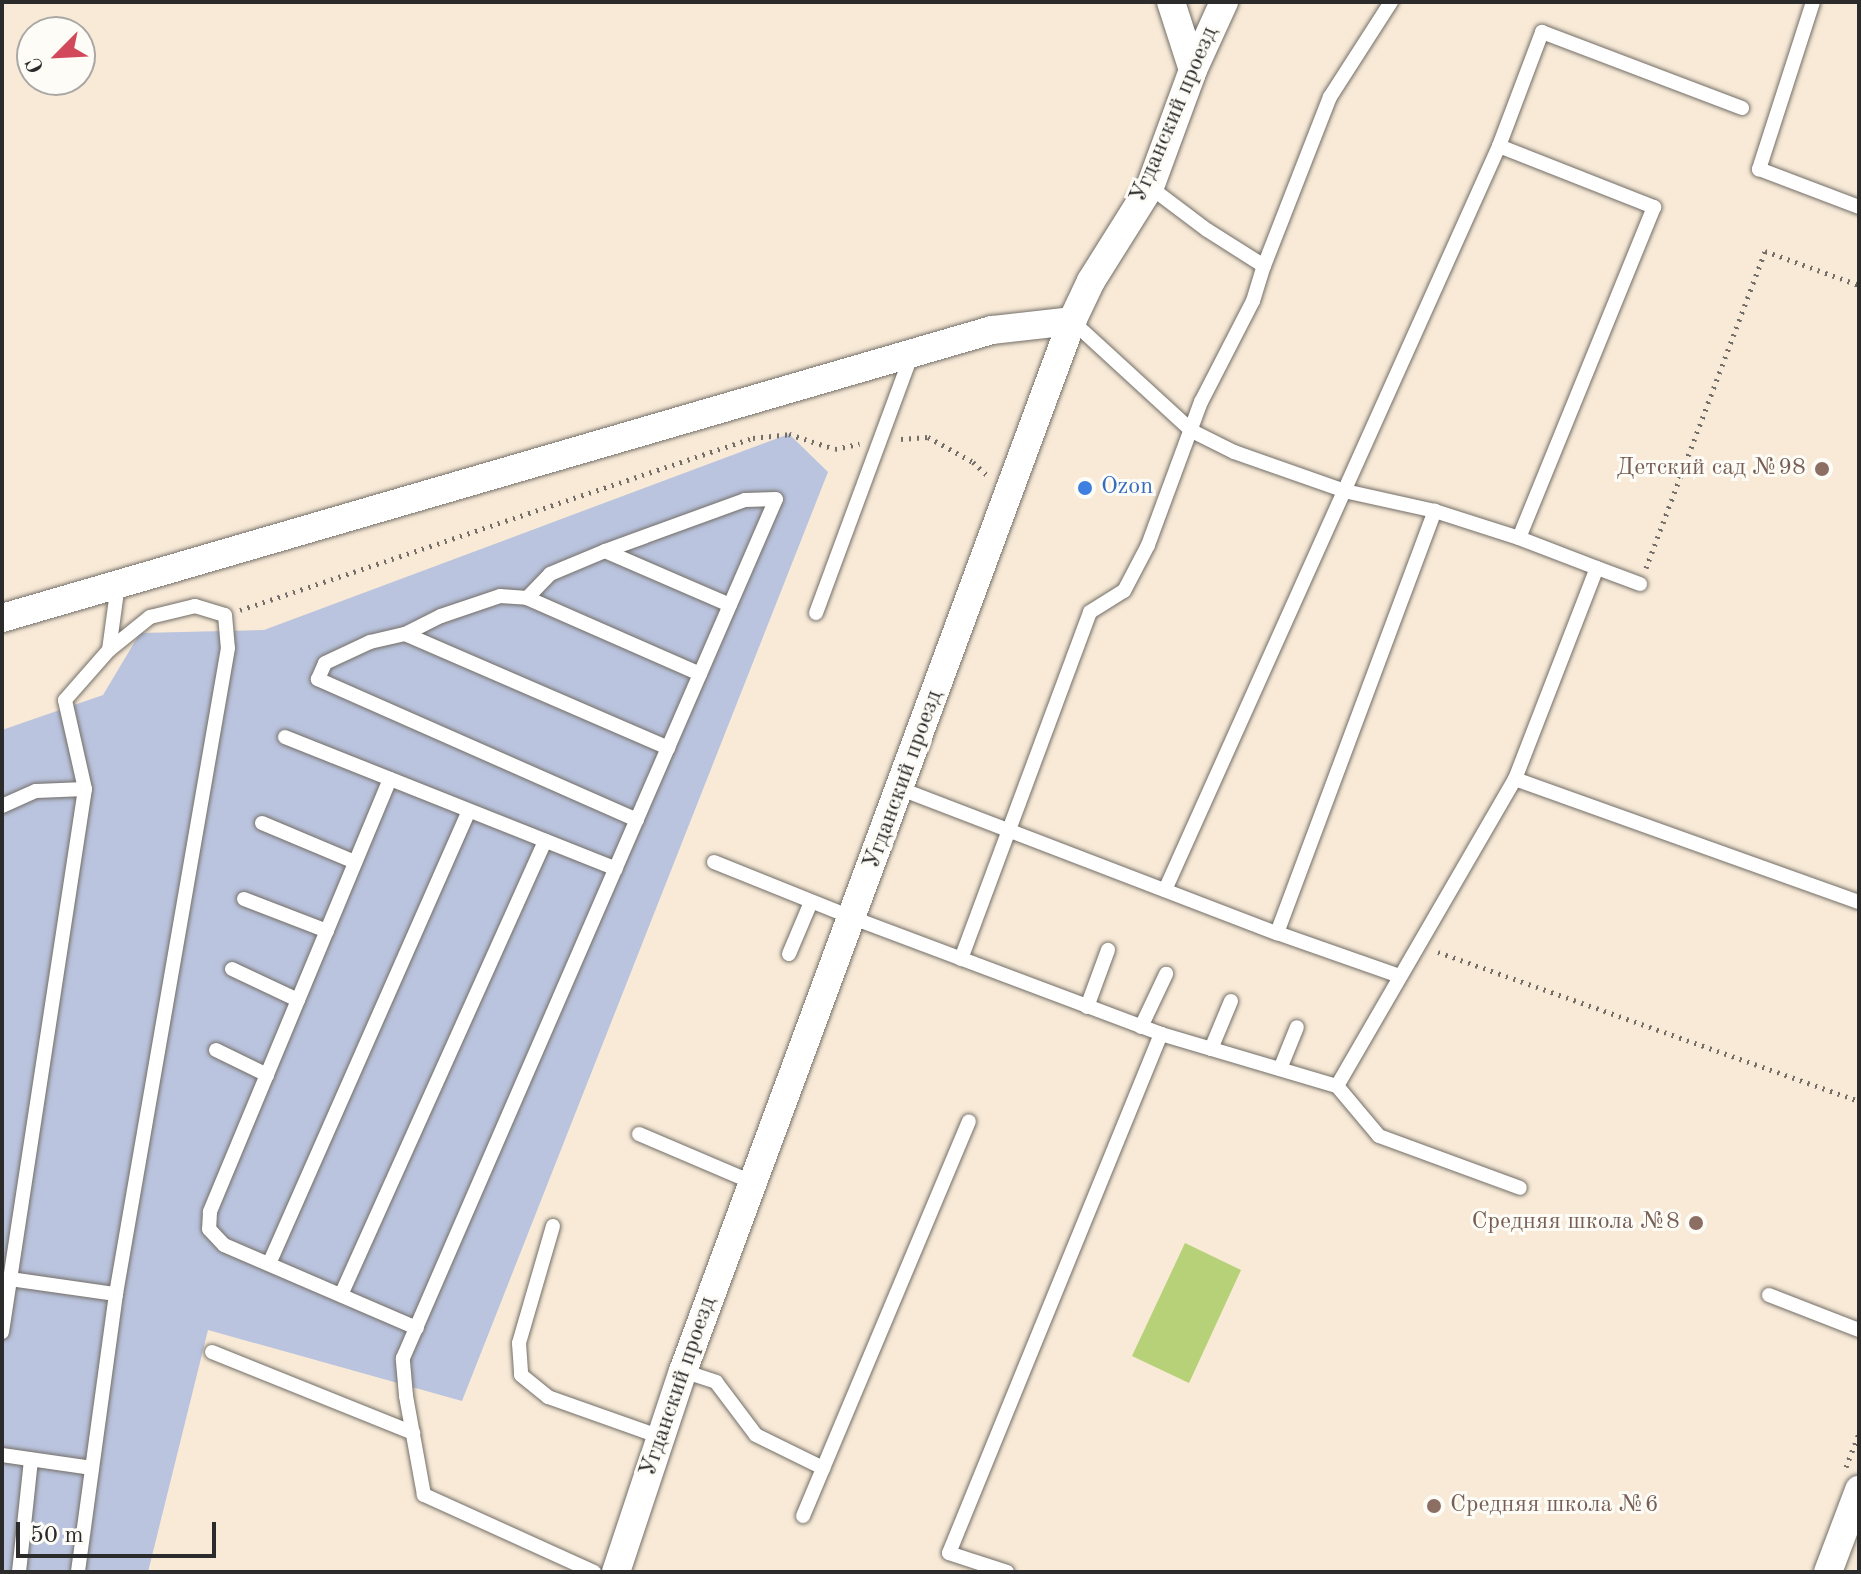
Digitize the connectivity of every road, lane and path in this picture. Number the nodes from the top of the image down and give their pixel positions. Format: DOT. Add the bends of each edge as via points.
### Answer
graph roads {
  1 [pos="1171,2"];
  2 [pos="1224,2"];
  3 [pos="1391,2"];
  4 [pos="1813,2"];
  5 [pos="1193,70"];
  6 [pos="1742,108"];
  7 [pos="1499,146"];
  8 [pos="1150,187"];
  9 [pos="1859,207"];
  10 [pos="1264,266"];
  11 [pos="1859,285"];
  12 [pos="1072,321"];
  13 [pos="912,353"];
  14 [pos="1192,431"];
  15 [pos="880,441"];
  16 [pos="1345,491"];
  17 [pos="1008,495"];
  18 [pos="1435,511"];
  19 [pos="1519,538"];
  20 [pos="605,551"];
  21 [pos="1597,568"];
  22 [pos="118,584"];
  23 [pos="1640,584"];
  24 [pos="527,598"];
  25 [pos="730,605"];
  26 [pos="816,613"];
  27 [pos="225,615"];
  28 [pos="2,618"];
  29 [pos="405,634"];
  30 [pos="109,650"];
  31 [pos="700,674"];
  32 [pos="285,737"];
  33 [pos="668,748"];
  34 [pos="390,779"];
  35 [pos="1515,779"];
  36 [pos="85,789"];
  37 [pos="901,789"];
  38 [pos="2,806"];
  39 [pos="469,811"];
  40 [pos="637,820"];
  41 [pos="262,823"];
  42 [pos="1008,830"];
  43 [pos="545,841"];
  44 [pos="355,862"];
  45 [pos="714,862"];
  46 [pos="616,869"];
  47 [pos="1165,890"];
  48 [pos="244,899"];
  49 [pos="811,902"];
  50 [pos="1859,902"];
  51 [pos="853,918"];
  52 [pos="327,931"];
  53 [pos="1277,933"];
  54 [pos="1416,944"];
  55 [pos="1108,950"];
  56 [pos="789,954"];
  57 [pos="961,959"];
  58 [pos="232,969"];
  59 [pos="1166,974"];
  60 [pos="1400,976"];
  61 [pos="298,1000"];
  62 [pos="1231,1001"];
  63 [pos="1087,1007"];
  64 [pos="1141,1027"];
  65 [pos="1297,1027"];
  66 [pos="1161,1034"];
  67 [pos="1211,1049"];
  68 [pos="216,1050"];
  69 [pos="1280,1069"];
  70 [pos="267,1075"];
  71 [pos="1337,1086"];
  72 [pos="1859,1101"];
  73 [pos="969,1121"];
  74 [pos="639,1134"];
  75 [pos="754,1183"];
  76 [pos="1520,1188"];
  77 [pos="553,1226"];
  78 [pos="269,1264"];
  79 [pos="10,1279"];
  80 [pos="116,1294"];
  81 [pos="341,1295"];
  82 [pos="1769,1295"];
  83 [pos="417,1328"];
  84 [pos="1859,1330"];
  85 [pos="2,1332"];
  86 [pos="212,1352"];
  87 [pos="683,1371"];
  88 [pos="413,1433"];
  89 [pos="661,1437"];
  90 [pos="2,1455"];
  91 [pos="31,1460"];
  92 [pos="92,1468"];
  93 [pos="823,1468"];
  94 [pos="1859,1490"];
  95 [pos="803,1516"];
  96 [pos="19,1572"];
  97 [pos="78,1572"];
  98 [pos="594,1572"];
  99 [pos="616,1572"];
  100 [pos="1007,1572"];
  101 [pos="1828,1572"];
  1 -- 5 [label="street"];
  2 -- 5 [label="street, Угданский проезд"];
  3 -- 10 [label="lane" via="1330,97"];
  4 -- 9 [label="lane" via="1759,169"];
  5 -- 8 [label="street, Угданский проезд"];
  6 -- 7 [label="lane" via="1542,32"];
  7 -- 16 [label="lane"];
  7 -- 19 [label="lane" via="1654,207"];
  8 -- 10 [label="lane"];
  8 -- 12 [label="street, Угданский проезд"];
  10 -- 14 [label="lane"];
  11 -- 23 [label="path" via="1765,251"];
  12 -- 13 [label="street" via="992,330"];
  12 -- 14 [label="lane"];
  12 -- 17 [label="street, Угданский проезд"];
  13 -- 15 [label="lane"];
  13 -- 22 [label="street"];
  14 -- 16 [label="lane" via="1234,452"];
  14 -- 42 [label="lane" via="1148,545 1124,591 1090,612"];
  15 -- 17 [label="path" via="928,437 973,462"];
  15 -- 26 [label="lane"];
  15 -- 27 [label="path" via="835,449 789,434 753,438"];
  16 -- 18 [label="lane"];
  16 -- 47 [label="lane"];
  17 -- 37 [label="street, Угданский проезд"];
  18 -- 19 [label="lane"];
  18 -- 53 [label="lane"];
  19 -- 21 [label="lane"];
  20 -- 24 [label="lane" via="550,574"];
  20 -- 25 [label="lane"];
  20 -- 25 [label="lane" via="745,500 776,499"];
  21 -- 23 [label="lane"];
  21 -- 35 [label="lane"];
  22 -- 28 [label="street"];
  22 -- 30 [label="lane"];
  24 -- 29 [label="lane" via="500,596"];
  24 -- 31 [label="lane"];
  25 -- 31 [label="lane"];
  27 -- 30 [label="lane" via="195,606 150,617"];
  27 -- 80 [label="lane" via="228,648"];
  29 -- 33 [label="lane"];
  29 -- 40 [label="lane" via="370,642 325,663 318,679"];
  30 -- 36 [label="lane" via="65,700"];
  31 -- 33 [label="lane"];
  32 -- 34 [label="lane"];
  33 -- 40 [label="lane"];
  34 -- 39 [label="lane"];
  34 -- 44 [label="lane"];
  35 -- 50 [label="lane"];
  35 -- 54 [label="lane"];
  36 -- 38 [label="lane" via="36,791"];
  36 -- 79 [label="lane"];
  37 -- 42 [label="lane"];
  37 -- 51 [label="street, Угданский проезд"];
  39 -- 43 [label="lane"];
  39 -- 78 [label="lane"];
  40 -- 46 [label="lane"];
  41 -- 44 [label="lane"];
  42 -- 47 [label="lane"];
  42 -- 57 [label="lane"];
  43 -- 46 [label="lane"];
  43 -- 81 [label="lane"];
  44 -- 52 [label="lane"];
  45 -- 49 [label="lane"];
  46 -- 83 [label="lane"];
  47 -- 53 [label="lane"];
  48 -- 52 [label="lane"];
  49 -- 51 [label="lane"];
  49 -- 56 [label="lane"];
  51 -- 57 [label="lane"];
  51 -- 75 [label="street, Угданский проезд"];
  52 -- 61 [label="lane"];
  53 -- 60 [label="lane"];
  54 -- 60 [label="lane"];
  54 -- 72 [label="path"];
  55 -- 63 [label="lane"];
  57 -- 63 [label="lane"];
  58 -- 61 [label="lane"];
  59 -- 64 [label="lane"];
  60 -- 71 [label="lane"];
  61 -- 70 [label="lane"];
  62 -- 67 [label="lane"];
  63 -- 64 [label="lane"];
  64 -- 66 [label="lane"];
  65 -- 69 [label="lane"];
  66 -- 67 [label="lane"];
  66 -- 100 [label="lane" via="949,1553"];
  67 -- 69 [label="lane"];
  68 -- 70 [label="lane"];
  69 -- 71 [label="lane"];
  70 -- 78 [label="lane" via="210,1212 209,1229 224,1245"];
  71 -- 76 [label="lane" via="1379,1136"];
  73 -- 93 [label="lane"];
  74 -- 75 [label="lane"];
  75 -- 87 [label="street, Угданский проезд"];
  77 -- 89 [label="lane" via="519,1343 521,1375 548,1397"];
  78 -- 81 [label="lane"];
  79 -- 80 [label="lane"];
  79 -- 85 [label="lane"];
  80 -- 92 [label="lane"];
  81 -- 83 [label="lane"];
  82 -- 84 [label="lane"];
  83 -- 88 [label="lane" via="403,1358"];
  86 -- 88 [label="lane"];
  87 -- 89 [label="street, Угданский проезд"];
  87 -- 93 [label="lane" via="716,1382 756,1435"];
  88 -- 98 [label="lane" via="424,1495"];
  89 -- 99 [label="street, Угданский проезд"];
  90 -- 91 [label="lane"];
  91 -- 92 [label="lane"];
  91 -- 96 [label="lane"];
  92 -- 97 [label="lane"];
  93 -- 95 [label="lane"];
  94 -- 101 [label="street"];
}
